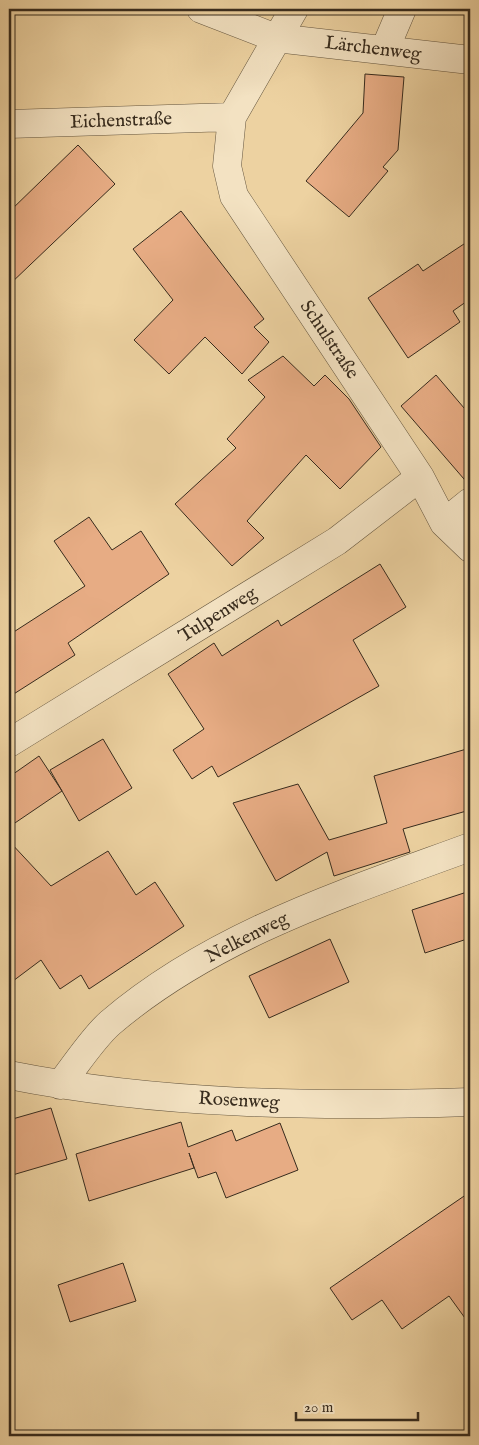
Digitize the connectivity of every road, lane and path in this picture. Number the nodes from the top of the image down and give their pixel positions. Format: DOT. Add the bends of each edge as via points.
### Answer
graph roads {
  1 [pos="201,9"];
  2 [pos="294,9"];
  3 [pos="402,9"];
  4 [pos="276,38"];
  5 [pos="385,49"];
  6 [pos="470,60"];
  7 [pos="232,117"];
  8 [pos="11,131"];
  9 [pos="420,476"];
  10 [pos="470,502"];
  11 [pos="444,523"];
  12 [pos="470,548"];
  13 [pos="9,743"];
  14 [pos="470,847"];
  15 [pos="9,1075"];
  16 [pos="60,1085"];
  17 [pos="470,1102"];
  1 -- 4 [label="street, Lärchenweg"];
  2 -- 4 [label="street"];
  3 -- 5 [label="street"];
  4 -- 5 [label="street, Lärchenweg"];
  4 -- 7 [label="street"];
  5 -- 6 [label="street, Lärchenweg"];
  7 -- 8 [label="street, Eichenstraße"];
  7 -- 9 [label="street, Schulstraße" via="227,166 234,196"];
  9 -- 11 [label="street, Schulstraße"];
  9 -- 13 [label="street, Tulpenweg" via="337,541"];
  10 -- 11 [label="street"];
  11 -- 12 [label="street, Schulstraße"];
  14 -- 16 [label="street, Nelkenweg" via="308,907 184,969 109,1024"];
  15 -- 16 [label="street, Rosenweg"];
  16 -- 17 [label="street, Rosenweg" via="236,1103 376,1105"];
}
